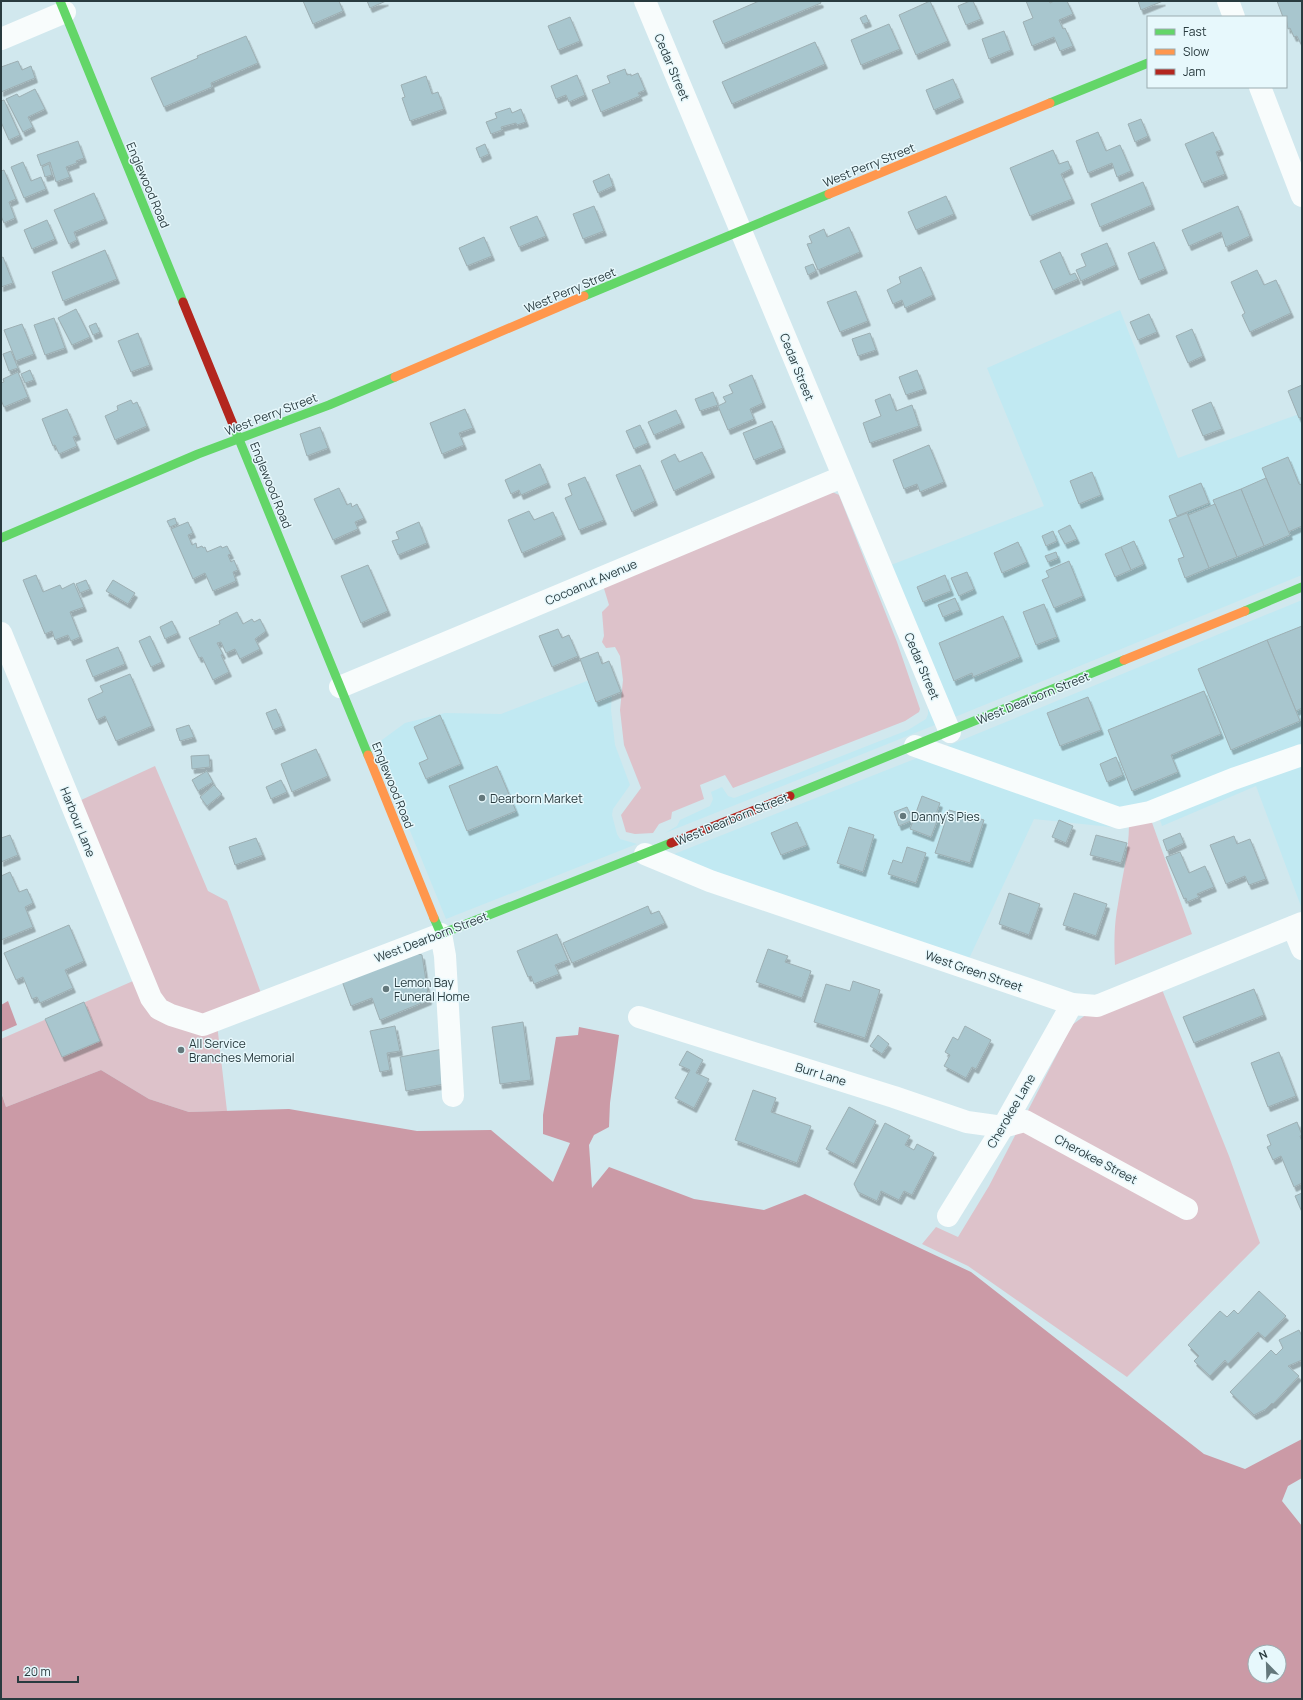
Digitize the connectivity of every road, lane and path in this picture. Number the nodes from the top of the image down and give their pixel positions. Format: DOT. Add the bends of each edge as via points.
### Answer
graph roads {
  1 [pos="645,1"];
  2 [pos="1228,1"];
  3 [pos="62,7"];
  4 [pos="1234,16"];
  5 [pos="1,39"];
  6 [pos="1147,63"];
  7 [pos="1260,88"];
  8 [pos="1302,196"];
  9 [pos="740,230"];
  10 [pos="240,438"];
  11 [pos="842,477"];
  12 [pos="1,538"];
  13 [pos="1302,587"];
  14 [pos="1,633"];
  15 [pos="340,687"];
  16 [pos="950,732"];
  17 [pos="915,746"];
  18 [pos="1302,755"];
  19 [pos="645,854"];
  20 [pos="1298,925"];
  21 [pos="441,934"];
  22 [pos="1302,949"];
  23 [pos="1072,1004"];
  24 [pos="159,1009"];
  25 [pos="639,1017"];
  26 [pos="454,1096"];
  27 [pos="1003,1127"];
  28 [pos="1187,1208"];
  29 [pos="948,1216"];
  1 -- 9 [label="street, Cedar Street"];
  2 -- 4 [label="street"];
  3 -- 5 [label="street"];
  3 -- 10 [label="street, Englewood Road"];
  6 -- 9 [label="street, West Perry Street"];
  7 -- 8 [label="street"];
  9 -- 10 [label="street, West Perry Street" via="329,405"];
  9 -- 11 [label="street, Cedar Street"];
  10 -- 12 [label="street, West Perry Street"];
  10 -- 15 [label="street, Englewood Road"];
  11 -- 15 [label="street, Cocoanut Avenue"];
  11 -- 16 [label="street, Cedar Street"];
  13 -- 16 [label="street, West Dearborn Street"];
  14 -- 24 [label="street, Harbour Lane" via="151,998"];
  15 -- 21 [label="street, Englewood Road"];
  16 -- 17 [label="street, West Dearborn Street"];
  17 -- 18 [label="street" via="1119,818 1150,812"];
  17 -- 19 [label="street, West Dearborn Street"];
  19 -- 21 [label="street, West Dearborn Street"];
  19 -- 23 [label="street, West Green Street" via="710,880"];
  20 -- 22 [label="street"];
  20 -- 23 [label="street, West Green Street" via="1097,1006"];
  21 -- 24 [label="street, West Dearborn Street" via="203,1025"];
  21 -- 26 [label="street" via="445,956"];
  23 -- 27 [label="street, Cherokee Lane"];
  25 -- 27 [label="street, Burr Lane" via="967,1122"];
  27 -- 28 [label="street, Cherokee Street" via="1025,1121"];
  27 -- 29 [label="street, Cherokee Lane"];
}
